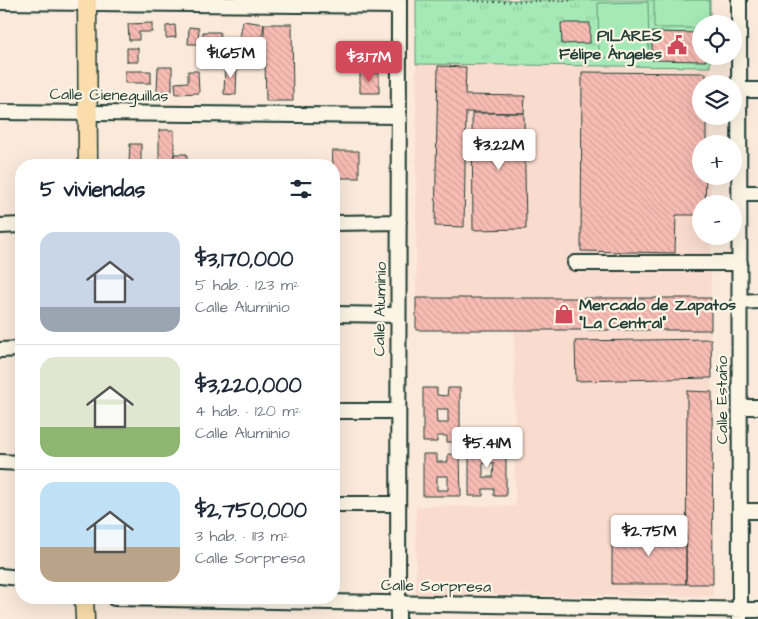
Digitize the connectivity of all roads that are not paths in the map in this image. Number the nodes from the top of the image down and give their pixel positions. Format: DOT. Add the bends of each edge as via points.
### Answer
graph roads {
  1 [pos="739,0"];
  2 [pos="87,1"];
  3 [pos="0,2"];
  4 [pos="399,3"];
  5 [pos="739,75"];
  6 [pos="742,90"];
  7 [pos="758,90"];
  8 [pos="0,112"];
  9 [pos="89,112"];
  10 [pos="398,116"];
  11 [pos="739,125"];
  12 [pos="88,159"];
  13 [pos="740,193"];
  14 [pos="758,193"];
  15 [pos="399,222"];
  16 [pos="340,223"];
  17 [pos="0,226"];
  18 [pos="15,226"];
  19 [pos="575,263"];
  20 [pos="740,263"];
  21 [pos="758,301"];
  22 [pos="740,302"];
  23 [pos="340,314"];
  24 [pos="397,315"];
  25 [pos="15,349"];
  26 [pos="0,350"];
  27 [pos="740,407"];
  28 [pos="758,408"];
  29 [pos="340,411"];
  30 [pos="397,411"];
  31 [pos="0,462"];
  32 [pos="15,463"];
  33 [pos="340,504"];
  34 [pos="397,504"];
  35 [pos="740,511"];
  36 [pos="758,511"];
  37 [pos="0,576"];
  38 [pos="15,577"];
  39 [pos="340,602"];
  40 [pos="398,603"];
  41 [pos="84,604"];
  42 [pos="758,610"];
  43 [pos="740,614"];
  44 [pos="85,619"];
  45 [pos="398,619"];
  1 -- 5 [label="street, Calle Estaño"];
  2 -- 3 [label="street"];
  2 -- 4 [label="street"];
  2 -- 9 [label="main road"];
  4 -- 10 [label="street, Calle Aluminio"];
  6 -- 7 [label="street"];
  8 -- 9 [label="street, Calle Cieneguillas"];
  9 -- 10 [label="street, Calle Cieneguillas"];
  9 -- 12 [label="main road"];
  10 -- 15 [label="street, Calle Aluminio"];
  11 -- 13 [label="street, Calle Estaño"];
  13 -- 14 [label="street"];
  13 -- 20 [label="street, Calle Estaño"];
  15 -- 16 [label="street"];
  15 -- 24 [label="street, Calle Aluminio"];
  17 -- 18 [label="street"];
  19 -- 20 [label="street"];
  20 -- 22 [label="street, Calle Estaño"];
  21 -- 22 [label="street"];
  22 -- 27 [label="street, Calle Estaño"];
  23 -- 24 [label="street"];
  24 -- 30 [label="street, Calle Aluminio"];
  25 -- 26 [label="street"];
  27 -- 28 [label="street"];
  27 -- 35 [label="street, Calle Estaño"];
  29 -- 30 [label="street"];
  30 -- 34 [label="street, Calle Aluminio"];
  31 -- 32 [label="street"];
  33 -- 34 [label="street"];
  34 -- 40 [label="street, Calle Aluminio"];
  35 -- 36 [label="street"];
  35 -- 43 [label="street, Calle Estaño"];
  37 -- 38 [label="street"];
  39 -- 40 [label="street, Calle Sorpresa"];
  40 -- 43 [label="street, Calle Sorpresa"];
  40 -- 45 [label="street, Calle Aluminio"];
  41 -- 44 [label="main road"];
  42 -- 43 [label="street, Calle Sorpresa"];
}
